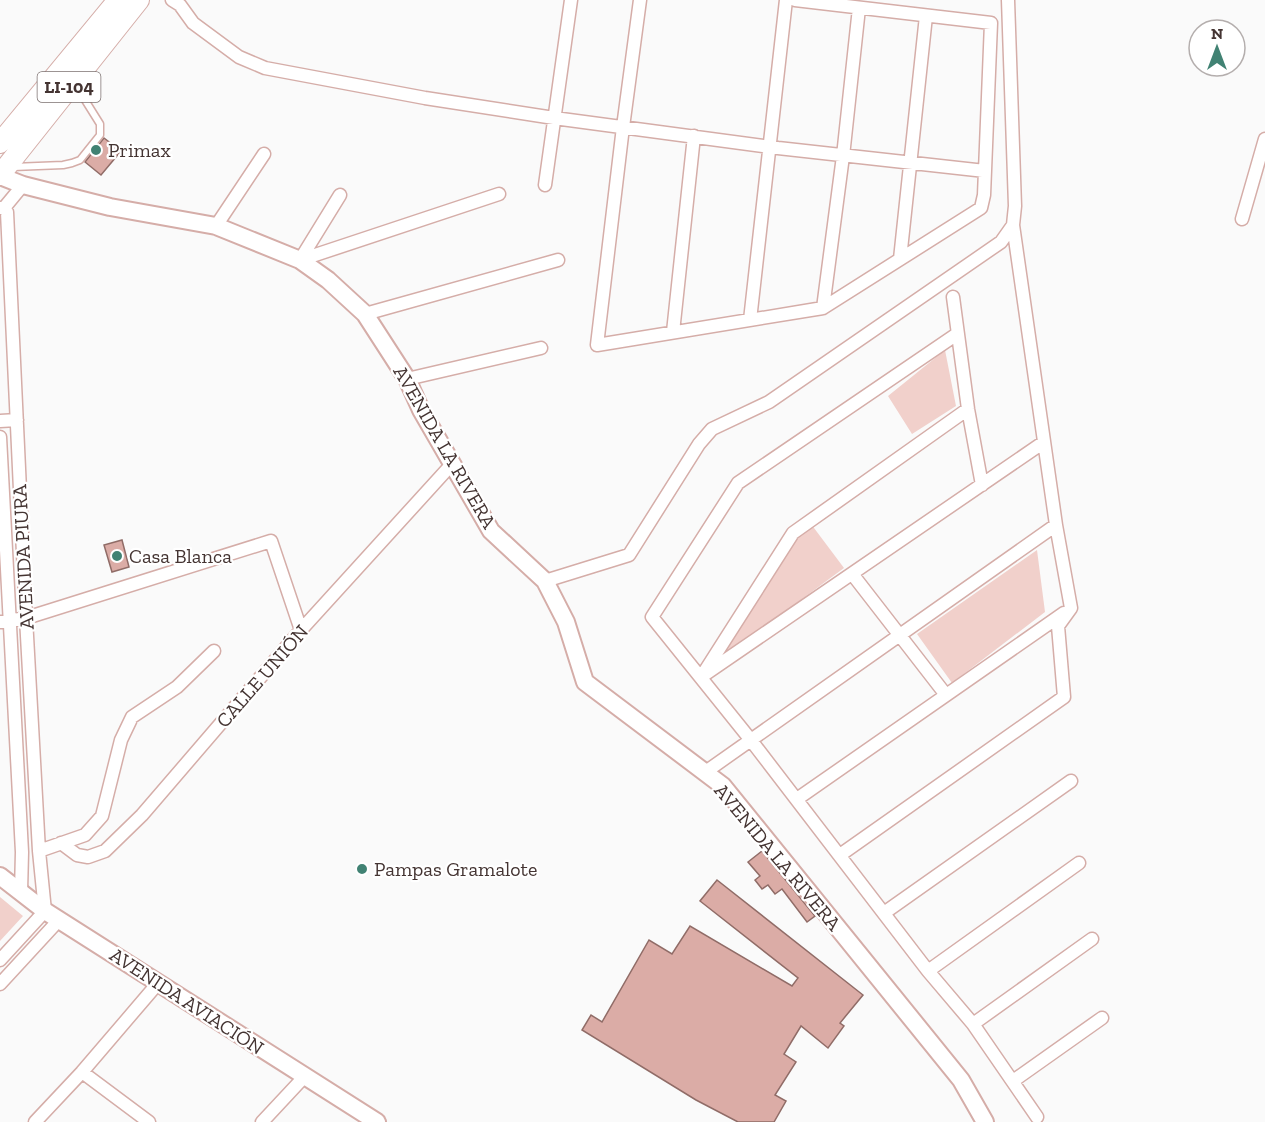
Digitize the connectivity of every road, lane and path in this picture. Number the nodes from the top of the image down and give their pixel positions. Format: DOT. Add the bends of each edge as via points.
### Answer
graph roads {
  1 [pos="118,0"];
  2 [pos="139,0"];
  3 [pos="172,0"];
  4 [pos="571,0"];
  5 [pos="640,0"];
  6 [pos="786,0"];
  7 [pos="795,0"];
  8 [pos="1008,0"];
  9 [pos="859,8"];
  10 [pos="926,16"];
  11 [pos="73,82"];
  12 [pos="554,118"];
  13 [pos="622,127"];
  14 [pos="694,136"];
  15 [pos="1265,139"];
  16 [pos="0,143"];
  17 [pos="771,147"];
  18 [pos="264,154"];
  19 [pos="843,156"];
  20 [pos="910,164"];
  21 [pos="985,171"];
  22 [pos="2,173"];
  23 [pos="23,185"];
  24 [pos="545,185"];
  25 [pos="499,194"];
  26 [pos="340,195"];
  27 [pos="2,208"];
  28 [pos="1242,219"];
  29 [pos="1013,225"];
  30 [pos="216,226"];
  31 [pos="900,259"];
  32 [pos="300,260"];
  33 [pos="558,260"];
  34 [pos="953,297"];
  35 [pos="823,308"];
  36 [pos="365,314"];
  37 [pos="750,320"];
  38 [pos="673,332"];
  39 [pos="957,334"];
  40 [pos="541,348"];
  41 [pos="407,379"];
  42 [pos="968,409"];
  43 [pos="16,420"];
  44 [pos="0,421"];
  45 [pos="0,437"];
  46 [pos="1044,442"];
  47 [pos="452,464"];
  48 [pos="982,485"];
  49 [pos="1056,525"];
  50 [pos="853,575"];
  51 [pos="545,581"];
  52 [pos="1071,608"];
  53 [pos="26,618"];
  54 [pos="5,622"];
  55 [pos="301,630"];
  56 [pos="900,636"];
  57 [pos="213,651"];
  58 [pos="701,677"];
  59 [pos="946,695"];
  60 [pos="750,739"];
  61 [pos="704,773"];
  62 [pos="1071,781"];
  63 [pos="797,799"];
  64 [pos="61,843"];
  65 [pos="39,850"];
  66 [pos="840,855"];
  67 [pos="1079,863"];
  68 [pos="0,876"];
  69 [pos="21,892"];
  70 [pos="884,913"];
  71 [pos="52,915"];
  72 [pos="1092,939"];
  73 [pos="0,960"];
  74 [pos="928,971"];
  75 [pos="159,982"];
  76 [pos="0,984"];
  77 [pos="1102,1018"];
  78 [pos="973,1024"];
  79 [pos="82,1072"];
  80 [pos="305,1076"];
  81 [pos="1013,1081"];
  82 [pos="1037,1117"];
  83 [pos="35,1122"];
  84 [pos="149,1122"];
  85 [pos="262,1122"];
  86 [pos="376,1122"];
  87 [pos="985,1122"];
  1 -- 16 [label="main road, LI-104"];
  2 -- 11 [label="main road, LI-104"];
  3 -- 12 [label="street" via="193,23 239,57 265,68"];
  4 -- 12 [label="street"];
  5 -- 13 [label="street"];
  6 -- 17 [label="street"];
  7 -- 9 [label="street"];
  8 -- 29 [label="street"];
  9 -- 10 [label="street"];
  9 -- 19 [label="street"];
  10 -- 20 [label="street"];
  10 -- 21 [label="street" via="991,23"];
  11 -- 22 [label="main road, LI-104"];
  11 -- 22 [label="lane" via="100,124 100,135 80,160"];
  12 -- 13 [label="street"];
  12 -- 24 [label="street"];
  13 -- 14 [label="street"];
  13 -- 38 [label="street" via="597,345"];
  14 -- 17 [label="street"];
  14 -- 38 [label="street"];
  15 -- 28 [label="street"];
  17 -- 19 [label="street"];
  17 -- 37 [label="street"];
  18 -- 30 [label="street"];
  19 -- 20 [label="street"];
  19 -- 35 [label="street"];
  20 -- 21 [label="street"];
  20 -- 31 [label="street"];
  21 -- 31 [label="street" via="981,208"];
  22 -- 23 [label="street, AVENIDA LA RIVERA"];
  23 -- 27 [label="street"];
  23 -- 30 [label="street, AVENIDA LA RIVERA" via="110,207"];
  25 -- 32 [label="street"];
  26 -- 32 [label="street"];
  27 -- 43 [label="street, AVENIDA PIURA" via="7,213"];
  29 -- 46 [label="street"];
  29 -- 51 [label="street" via="1001,242 769,402 712,429 629,555"];
  30 -- 32 [label="street, AVENIDA LA RIVERA"];
  31 -- 35 [label="street"];
  32 -- 36 [label="street, AVENIDA LA RIVERA"];
  33 -- 36 [label="street"];
  34 -- 39 [label="street"];
  35 -- 37 [label="street"];
  36 -- 41 [label="street, AVENIDA LA RIVERA"];
  37 -- 38 [label="street"];
  39 -- 42 [label="street"];
  39 -- 58 [label="street" via="738,483 652,617"];
  40 -- 41 [label="street"];
  41 -- 47 [label="street, AVENIDA LA RIVERA"];
  42 -- 48 [label="street"];
  42 -- 58 [label="street" via="793,533"];
  43 -- 44 [label="street"];
  43 -- 53 [label="street, AVENIDA PIURA"];
  45 -- 54 [label="street, AVENIDA PIURA"];
  46 -- 48 [label="street"];
  46 -- 49 [label="street"];
  47 -- 51 [label="street, AVENIDA LA RIVERA" via="491,531"];
  47 -- 55 [label="street, CALLE UNIÓN"];
  48 -- 50 [label="street"];
  49 -- 52 [label="street"];
  49 -- 56 [label="street"];
  50 -- 56 [label="street"];
  50 -- 58 [label="street"];
  51 -- 61 [label="street, AVENIDA LA RIVERA" via="566,622 585,682"];
  52 -- 59 [label="street"];
  52 -- 66 [label="street" via="1058,626 1064,697"];
  53 -- 54 [label="street"];
  53 -- 55 [label="street" via="272,541"];
  53 -- 65 [label="street, AVENIDA PIURA"];
  54 -- 69 [label="street, AVENIDA PIURA" via="22,852"];
  55 -- 64 [label="street, CALLE UNIÓN" via="142,815 105,850 88,857 76,855"];
  56 -- 59 [label="street"];
  56 -- 60 [label="street"];
  57 -- 64 [label="street" via="177,687 132,717 121,740 102,816 85,835"];
  58 -- 60 [label="street"];
  59 -- 63 [label="street"];
  60 -- 61 [label="street"];
  60 -- 63 [label="street"];
  61 -- 87 [label="street, AVENIDA LA RIVERA" via="723,786 961,1080"];
  62 -- 70 [label="street"];
  63 -- 66 [label="street"];
  64 -- 65 [label="street"];
  65 -- 71 [label="street, AVENIDA PIURA"];
  66 -- 70 [label="street"];
  67 -- 74 [label="street"];
  68 -- 69 [label="street, AVENIDA AVIACIÓN"];
  69 -- 71 [label="street, AVENIDA AVIACIÓN"];
  70 -- 74 [label="street"];
  71 -- 73 [label="street"];
  71 -- 75 [label="street, AVENIDA AVIACIÓN"];
  71 -- 76 [label="street"];
  72 -- 78 [label="street"];
  74 -- 78 [label="street"];
  75 -- 79 [label="street"];
  75 -- 80 [label="street, AVENIDA AVIACIÓN"];
  77 -- 81 [label="street"];
  78 -- 81 [label="street"];
  79 -- 83 [label="street"];
  79 -- 84 [label="street"];
  80 -- 85 [label="street"];
  80 -- 86 [label="street, AVENIDA AVIACIÓN"];
  81 -- 82 [label="street"];
}
